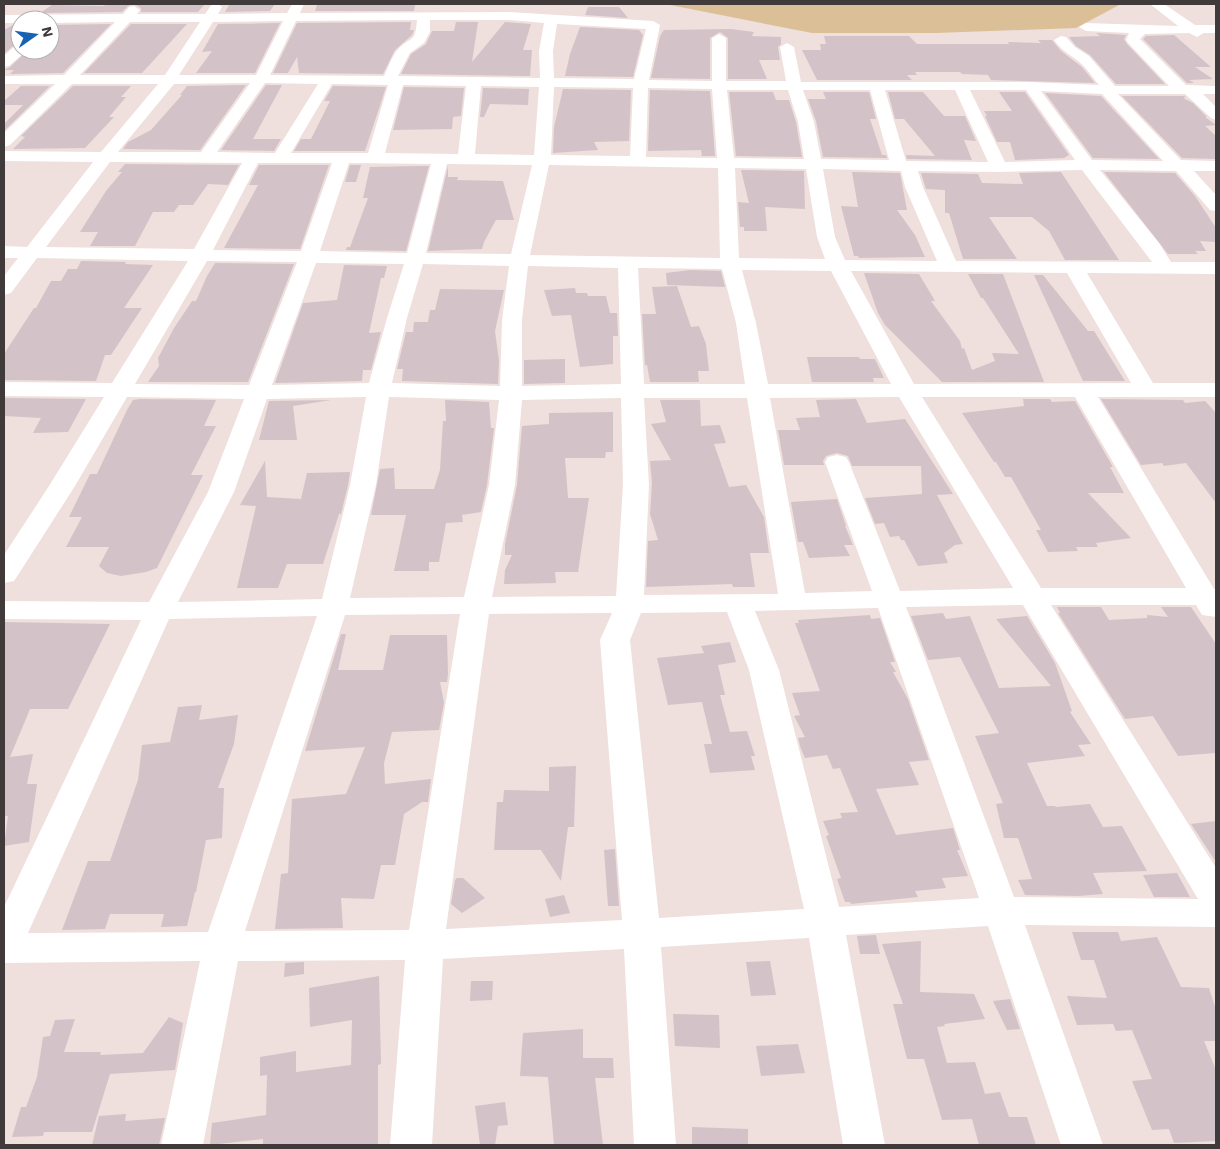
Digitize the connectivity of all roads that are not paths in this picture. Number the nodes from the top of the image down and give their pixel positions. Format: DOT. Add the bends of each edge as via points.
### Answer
graph roads {
  1 [pos="73,4"];
  2 [pos="140,4"];
  3 [pos="218,4"];
  4 [pos="354,4"];
  5 [pos="1156,4"];
  6 [pos="294,10"];
  7 [pos="444,10"];
  8 [pos="60,15"];
  9 [pos="344,17"];
  10 [pos="424,17"];
  11 [pos="210,18"];
  12 [pos="126,19"];
  13 [pos="551,20"];
  14 [pos="60,21"];
  15 [pos="1086,28"];
  16 [pos="1192,29"];
  17 [pos="1216,29"];
  18 [pos="1142,30"];
  19 [pos="719,38"];
  20 [pos="1061,40"];
  21 [pos="1210,42"];
  22 [pos="787,47"];
  23 [pos="262,79"];
  24 [pos="328,79"];
  25 [pos="4,80"];
  26 [pos="68,80"];
  27 [pos="169,80"];
  28 [pos="393,80"];
  29 [pos="474,82"];
  30 [pos="547,82"];
  31 [pos="641,83"];
  32 [pos="719,84"];
  33 [pos="794,86"];
  34 [pos="876,86"];
  35 [pos="960,86"];
  36 [pos="1030,86"];
  37 [pos="1184,89"];
  38 [pos="1108,90"];
  39 [pos="1216,90"];
  40 [pos="1216,115"];
  41 [pos="4,142"];
  42 [pos="4,156"];
  43 [pos="106,156"];
  44 [pos="205,158"];
  45 [pos="342,158"];
  46 [pos="375,158"];
  47 [pos="252,159"];
  48 [pos="279,159"];
  49 [pos="453,159"];
  50 [pos="542,160"];
  51 [pos="638,162"];
  52 [pos="726,162"];
  53 [pos="814,163"];
  54 [pos="1087,165"];
  55 [pos="1178,165"];
  56 [pos="904,166"];
  57 [pos="1216,166"];
  58 [pos="999,167"];
  59 [pos="1216,206"];
  60 [pos="4,252"];
  61 [pos="31,252"];
  62 [pos="200,256"];
  63 [pos="308,258"];
  64 [pos="416,260"];
  65 [pos="519,261"];
  66 [pos="628,262"];
  67 [pos="730,263"];
  68 [pos="837,264"];
  69 [pos="949,267"];
  70 [pos="1073,267"];
  71 [pos="1165,267"];
  72 [pos="1216,268"];
  73 [pos="4,289"];
  74 [pos="4,389"];
  75 [pos="1082,389"];
  76 [pos="379,390"];
  77 [pos="906,390"];
  78 [pos="1146,390"];
  79 [pos="120,391"];
  80 [pos="634,391"];
  81 [pos="756,391"];
  82 [pos="1215,391"];
  83 [pos="258,392"];
  84 [pos="511,393"];
  85 [pos="837,462"];
  86 [pos="4,575"];
  87 [pos="1033,596"];
  88 [pos="890,600"];
  89 [pos="793,602"];
  90 [pos="738,603"];
  91 [pos="1212,603"];
  92 [pos="630,604"];
  93 [pos="476,605"];
  94 [pos="334,607"];
  95 [pos="4,610"];
  96 [pos="160,611"];
  97 [pos="1216,898"];
  98 [pos="1002,911"];
  99 [pos="1216,913"];
  100 [pos="825,922"];
  101 [pos="642,934"];
  102 [pos="426,944"];
  103 [pos="4,946"];
  104 [pos="222,946"];
  105 [pos="182,1145"];
  106 [pos="411,1145"];
  107 [pos="655,1145"];
  108 [pos="864,1145"];
  109 [pos="1082,1145"];
  1 -- 8 [label="street"];
  2 -- 12 [label="street"];
  3 -- 11 [label="street"];
  4 -- 9 [label="street"];
  5 -- 16 [label="street"];
  6 -- 9 [label="street"];
  6 -- 11 [label="street"];
  6 -- 23 [label="street"];
  7 -- 10 [label="street"];
  7 -- 13 [label="street"];
  9 -- 10 [label="street"];
  10 -- 28 [label="street" via="423,32 416,43 404,51"];
  11 -- 12 [label="street"];
  11 -- 27 [label="street"];
  12 -- 14 [label="street"];
  12 -- 26 [label="street"];
  13 -- 30 [label="street" via="546,51"];
  13 -- 31 [label="street" via="653,25"];
  15 -- 18 [label="street"];
  16 -- 17 [label="street"];
  16 -- 18 [label="street"];
  16 -- 21 [label="street"];
  18 -- 37 [label="street" via="1135,34 1133,40"];
  19 -- 32 [label="street"];
  20 -- 38 [label="street" via="1084,59"];
  22 -- 33 [label="street"];
  23 -- 24 [label="street"];
  23 -- 27 [label="street"];
  23 -- 44 [label="street"];
  24 -- 28 [label="street"];
  24 -- 48 [label="street"];
  25 -- 26 [label="street"];
  26 -- 27 [label="street"];
  26 -- 41 [label="street"];
  27 -- 43 [label="street"];
  28 -- 29 [label="street"];
  28 -- 46 [label="street"];
  29 -- 30 [label="street"];
  29 -- 49 [label="street"];
  30 -- 31 [label="street"];
  30 -- 50 [label="street"];
  31 -- 32 [label="street"];
  31 -- 51 [label="street"];
  32 -- 33 [label="street"];
  32 -- 52 [label="street"];
  33 -- 34 [label="street"];
  33 -- 53 [label="street" via="806,122"];
  34 -- 35 [label="street"];
  34 -- 56 [label="street"];
  35 -- 36 [label="street"];
  35 -- 58 [label="street"];
  36 -- 38 [label="street"];
  36 -- 54 [label="street"];
  37 -- 38 [label="street"];
  37 -- 39 [label="street"];
  37 -- 40 [label="street"];
  38 -- 55 [label="street"];
  42 -- 43 [label="street"];
  43 -- 44 [label="street"];
  43 -- 61 [label="street"];
  44 -- 47 [label="street"];
  45 -- 46 [label="street"];
  45 -- 48 [label="street"];
  45 -- 63 [label="street"];
  46 -- 49 [label="street"];
  47 -- 48 [label="street"];
  47 -- 62 [label="street"];
  49 -- 50 [label="street"];
  49 -- 64 [label="street"];
  50 -- 51 [label="street"];
  50 -- 65 [label="street"];
  51 -- 52 [label="street"];
  52 -- 53 [label="street"];
  52 -- 67 [label="street"];
  53 -- 56 [label="street"];
  53 -- 68 [label="street" via="826,238"];
  54 -- 55 [label="street"];
  54 -- 58 [label="street"];
  54 -- 71 [label="street"];
  55 -- 57 [label="street"];
  55 -- 59 [label="street"];
  56 -- 58 [label="street"];
  56 -- 69 [label="street"];
  60 -- 61 [label="street"];
  61 -- 62 [label="street"];
  61 -- 73 [label="street"];
  62 -- 63 [label="street"];
  62 -- 79 [label="street"];
  63 -- 64 [label="street"];
  63 -- 83 [label="street"];
  64 -- 65 [label="street"];
  64 -- 76 [label="street"];
  65 -- 66 [label="street"];
  65 -- 84 [label="street" via="512,320"];
  66 -- 67 [label="street"];
  66 -- 80 [label="street"];
  67 -- 68 [label="street"];
  67 -- 81 [label="street" via="746,323"];
  68 -- 69 [label="street"];
  68 -- 77 [label="street"];
  69 -- 70 [label="street"];
  70 -- 71 [label="street"];
  70 -- 78 [label="street"];
  71 -- 72 [label="street"];
  74 -- 79 [label="street"];
  75 -- 77 [label="street"];
  75 -- 78 [label="street"];
  75 -- 91 [label="street"];
  76 -- 83 [label="street"];
  76 -- 84 [label="street"];
  76 -- 94 [label="street" via="363,485"];
  77 -- 81 [label="street"];
  77 -- 87 [label="street"];
  78 -- 82 [label="street"];
  79 -- 83 [label="street"];
  79 -- 86 [label="street"];
  80 -- 81 [label="street"];
  80 -- 84 [label="street"];
  80 -- 92 [label="street" via="636,485"];
  81 -- 89 [label="street"];
  83 -- 96 [label="street" via="221,492"];
  84 -- 93 [label="street" via="502,485"];
  85 -- 88 [label="street"];
  87 -- 88 [label="street"];
  87 -- 91 [label="street"];
  87 -- 97 [label="street"];
  88 -- 89 [label="street"];
  88 -- 98 [label="street"];
  89 -- 90 [label="street"];
  90 -- 92 [label="street"];
  90 -- 100 [label="street" via="764,670"];
  92 -- 93 [label="street"];
  92 -- 101 [label="street" via="615,640"];
  93 -- 94 [label="street"];
  93 -- 102 [label="street"];
  94 -- 96 [label="street"];
  94 -- 104 [label="street"];
  95 -- 96 [label="street"];
  96 -- 103 [label="street"];
  98 -- 99 [label="street"];
  98 -- 100 [label="street"];
  98 -- 109 [label="street"];
  100 -- 101 [label="street"];
  100 -- 108 [label="street"];
  101 -- 102 [label="street"];
  101 -- 107 [label="street"];
  102 -- 104 [label="street"];
  102 -- 106 [label="street"];
  103 -- 104 [label="street"];
  104 -- 105 [label="street"];
}
